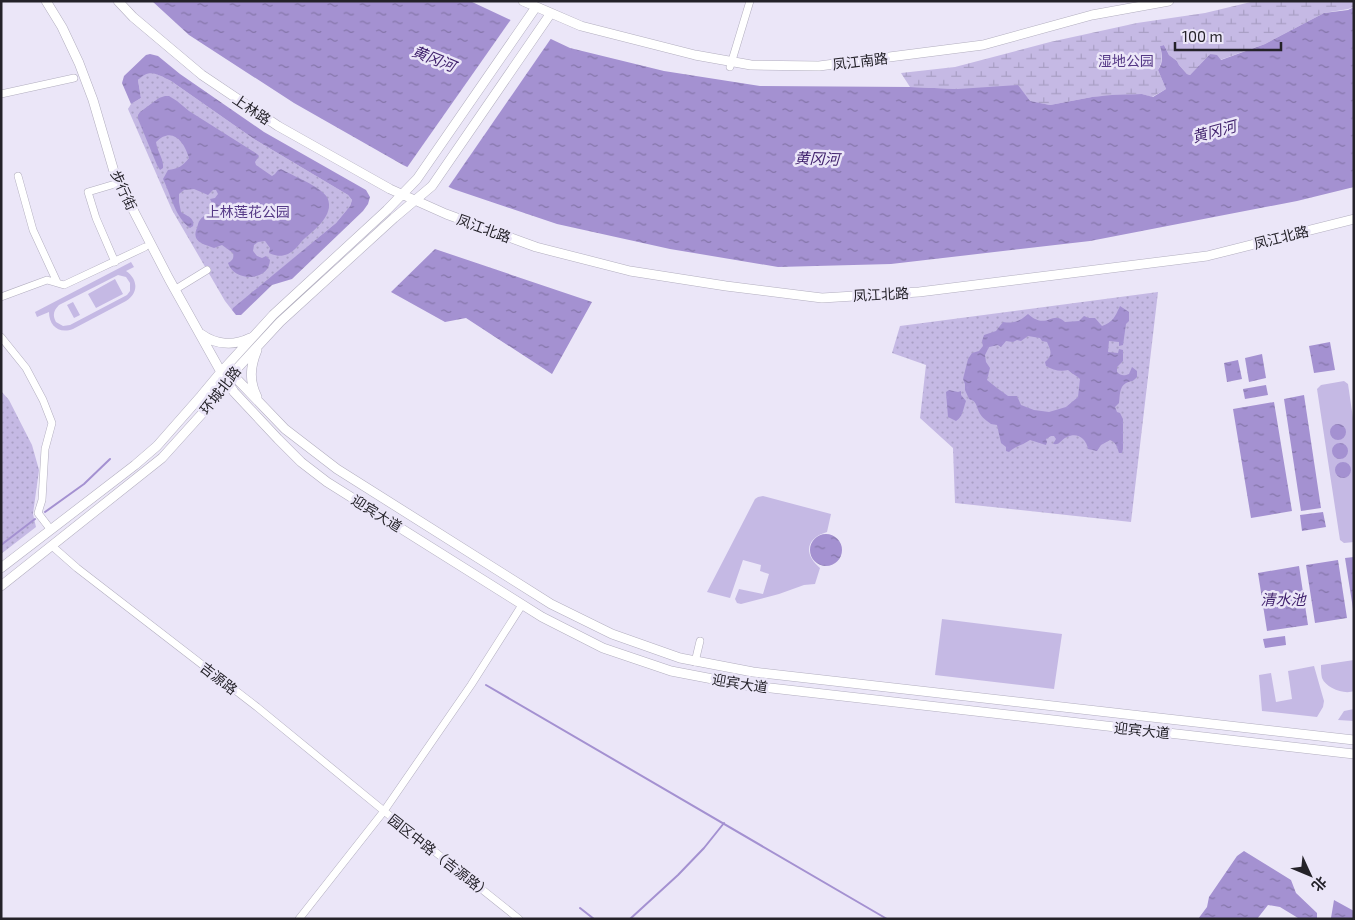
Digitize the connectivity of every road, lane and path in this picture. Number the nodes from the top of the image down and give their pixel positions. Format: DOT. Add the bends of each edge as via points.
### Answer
graph roads {
  1 [pos="46,1"];
  2 [pos="118,1"];
  3 [pos="523,1"];
  4 [pos="750,1"];
  5 [pos="1169,1"];
  6 [pos="536,7"];
  7 [pos="551,14"];
  8 [pos="730,67"];
  9 [pos="74,78"];
  10 [pos="1,94"];
  11 [pos="18,176"];
  12 [pos="115,184"];
  13 [pos="402,195"];
  14 [pos="415,201"];
  15 [pos="1354,220"];
  16 [pos="145,247"];
  17 [pos="115,262"];
  18 [pos="207,270"];
  19 [pos="56,282"];
  20 [pos="176,289"];
  21 [pos="1,296"];
  22 [pos="199,332"];
  23 [pos="255,335"];
  24 [pos="1,337"];
  25 [pos="262,341"];
  26 [pos="221,372"];
  27 [pos="232,374"];
  28 [pos="264,407"];
  29 [pos="51,530"];
  30 [pos="56,543"];
  31 [pos="1,568"];
  32 [pos="504,574"];
  33 [pos="1,586"];
  34 [pos="495,588"];
  35 [pos="522,605"];
  36 [pos="580,619"];
  37 [pos="573,633"];
  38 [pos="700,641"];
  39 [pos="654,649"];
  40 [pos="695,662"];
  41 [pos="649,663"];
  42 [pos="746,670"];
  43 [pos="744,685"];
  44 [pos="1089,710"];
  45 [pos="1087,724"];
  46 [pos="1354,740"];
  47 [pos="1354,754"];
  48 [pos="384,811"];
  49 [pos="299,919"];
  50 [pos="519,919"];
  1 -- 22 [label="main road, 步行街" via="79,62 94,100 115,175"];
  2 -- 13 [label="main road, 上林路" via="202,75 278,126"];
  3 -- 6 [label="main road, 凤江南路"];
  4 -- 8 [label="street"];
  5 -- 7 [label="main road, 凤江南路" via="1092,15 983,45 819,66 751,65 695,55 581,26"];
  6 -- 7 [label="main road, 凤江南路"];
  6 -- 13 [label="main road, 环城北路" via="417,179"];
  7 -- 14 [label="main road, 环城北路" via="432,186"];
  9 -- 10 [label="street"];
  11 -- 19 [label="street" via="33,230"];
  12 -- 17 [label="street" via="88,192"];
  13 -- 14 [label="main road, 上林路"];
  13 -- 23 [label="main road, 环城北路"];
  14 -- 15 [label="main road, 凤江北路" via="536,247 630,271 822,298 919,292 1207,256"];
  14 -- 25 [label="main road, 环城北路"];
  16 -- 17 [label="street"];
  17 -- 19 [label="street" via="64,285"];
  18 -- 20 [label="street"];
  19 -- 21 [label="street" via="47,280"];
  22 -- 23 [label="main road" via="226,344 242,342"];
  22 -- 26 [label="main road, 步行街"];
  23 -- 26 [label="main road, 环城北路"];
  24 -- 29 [label="street" via="26,368 52,423 45,449 42,500 38,513"];
  25 -- 27 [label="main road, 环城北路"];
  25 -- 28 [label="main road" via="250,374 254,391"];
  26 -- 29 [label="main road, 环城北路" via="157,446"];
  26 -- 34 [label="main road, 迎宾大道" via="234,392 278,439 327,482"];
  27 -- 28 [label="main road, 迎宾大道"];
  27 -- 30 [label="main road, 环城北路" via="208,408 162,458"];
  28 -- 32 [label="main road, 迎宾大道" via="336,469"];
  29 -- 30 [label="main road"];
  29 -- 31 [label="main road, 环城北路"];
  30 -- 33 [label="main road, 环城北路"];
  30 -- 48 [label="street, 吉源路" via="77,568 272,719"];
  32 -- 34 [label="main road"];
  32 -- 36 [label="main road, 迎宾大道"];
  34 -- 35 [label="main road, 迎宾大道"];
  35 -- 37 [label="main road, 迎宾大道"];
  35 -- 48 [label="street"];
  36 -- 37 [label="main road"];
  36 -- 39 [label="main road, 迎宾大道"];
  37 -- 41 [label="main road, 迎宾大道" via="603,648"];
  38 -- 40 [label="street"];
  39 -- 41 [label="main road"];
  39 -- 42 [label="main road, 迎宾大道" via="680,658"];
  41 -- 43 [label="main road, 迎宾大道" via="671,671"];
  42 -- 43 [label="main road"];
  42 -- 44 [label="main road, 迎宾大道"];
  43 -- 45 [label="main road, 迎宾大道"];
  44 -- 45 [label="main road"];
  44 -- 46 [label="main road, 迎宾大道"];
  45 -- 47 [label="main road, 迎宾大道"];
  48 -- 49 [label="street"];
  48 -- 50 [label="street, 园区中路（吉源路）"];
}
